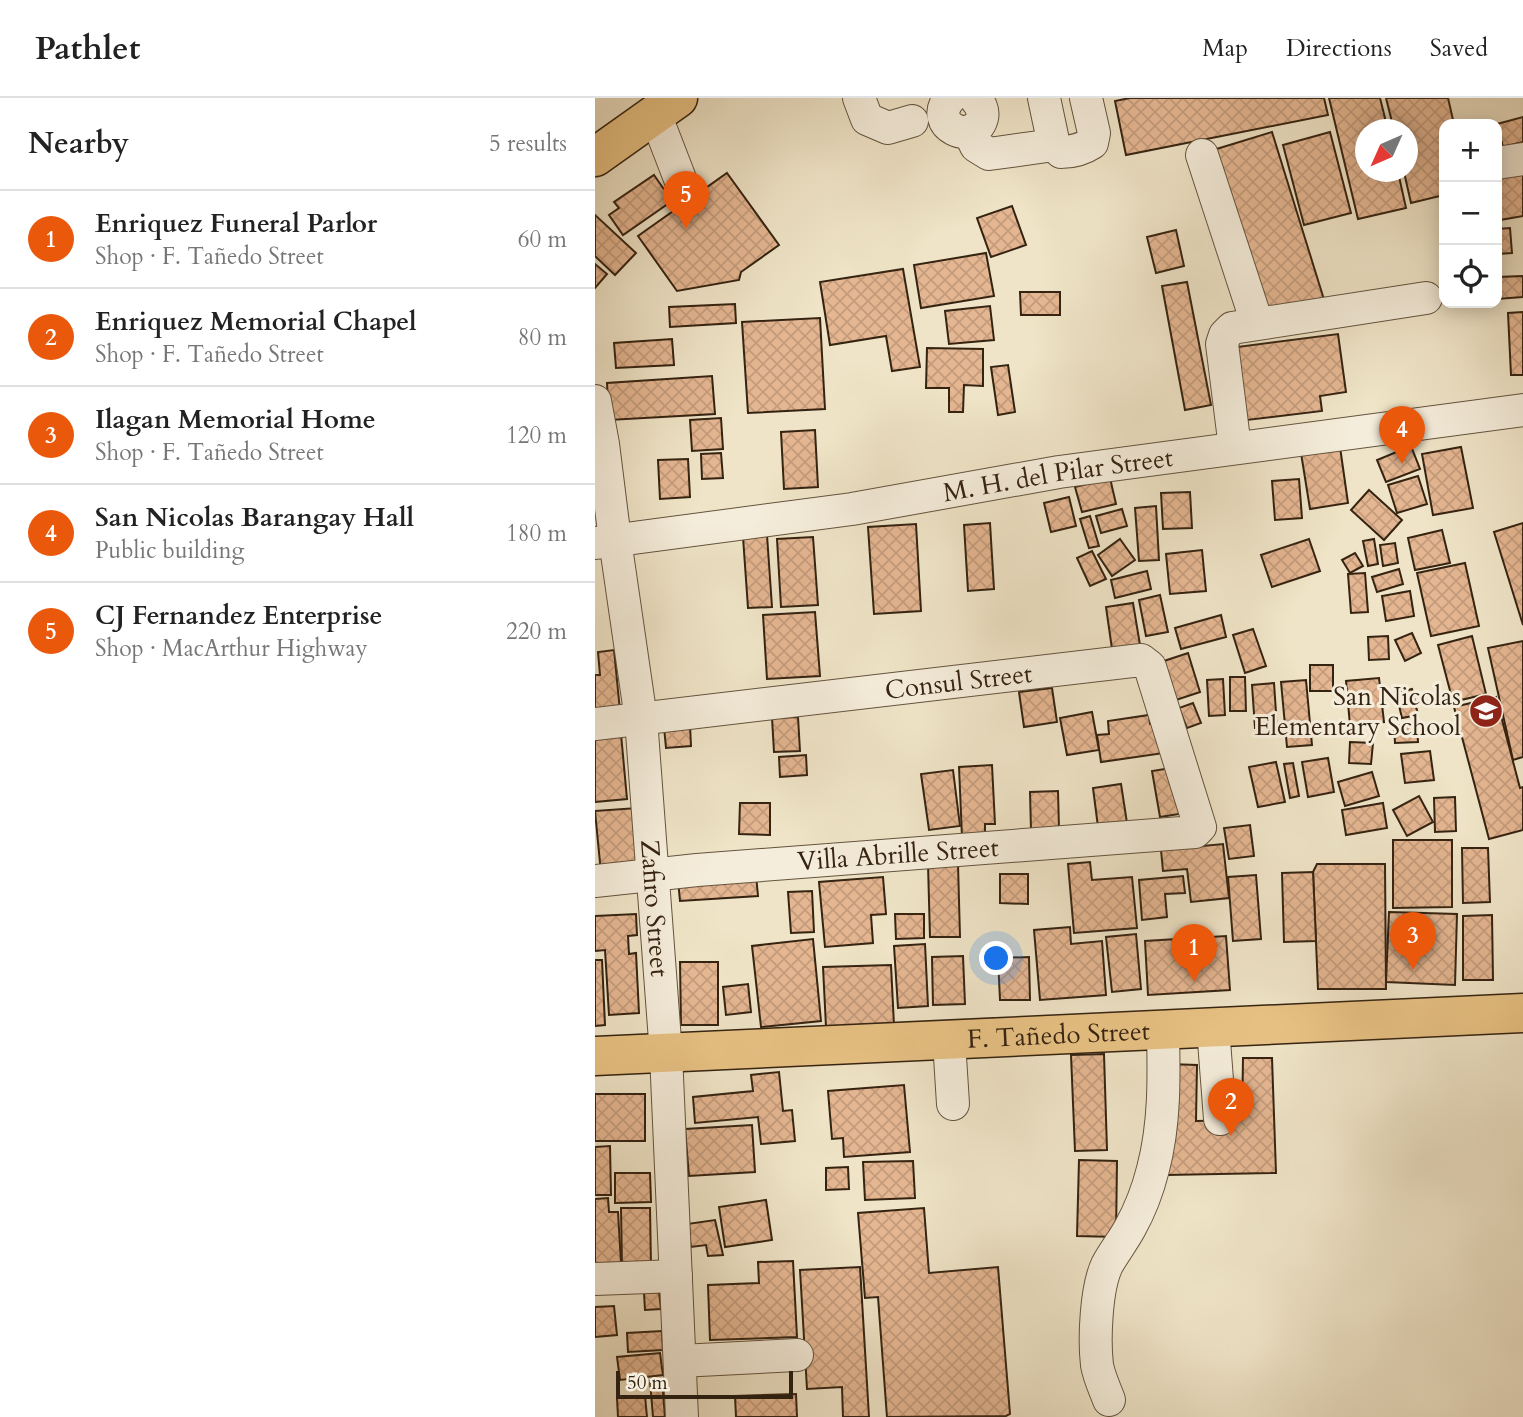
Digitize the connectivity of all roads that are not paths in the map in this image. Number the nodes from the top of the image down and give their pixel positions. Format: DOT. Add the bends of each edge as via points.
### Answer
graph roads {
  1 [pos="859,98"];
  2 [pos="975,98"];
  3 [pos="1044,98"];
  4 [pos="1086,98"];
  5 [pos="666,106"];
  6 [pos="910,110"];
  7 [pos="954,116"];
  8 [pos="1054,145"];
  9 [pos="1202,155"];
  10 [pos="595,157"];
  11 [pos="1523,159"];
  12 [pos="1502,162"];
  13 [pos="687,197"];
  14 [pos="1426,298"];
  15 [pos="1257,323"];
  16 [pos="595,401"];
  17 [pos="1523,410"];
  18 [pos="1235,448"];
  19 [pos="605,542"];
  20 [pos="641,719"];
  21 [pos="595,724"];
  22 [pos="1200,830"];
  23 [pos="653,876"];
  24 [pos="595,881"];
  25 [pos="1523,1013"];
  26 [pos="1213,1028"];
  27 [pos="1163,1031"];
  28 [pos="949,1041"];
  29 [pos="666,1054"];
  30 [pos="595,1056"];
  31 [pos="953,1104"];
  32 [pos="1220,1119"];
  33 [pos="676,1276"];
  34 [pos="595,1279"];
  35 [pos="797,1354"];
  36 [pos="680,1361"];
  37 [pos="1109,1400"];
  38 [pos="682,1417"];
  1 -- 6 [label="street" via="867,119 888,128"];
  2 -- 7 [label="street" via="982,118 974,128"];
  3 -- 8 [label="street"];
  4 -- 8 [label="street" via="1094,133 1091,143 1067,152"];
  5 -- 10 [label="main road"];
  5 -- 13 [label="street"];
  6 -- 7 [label="street"];
  7 -- 8 [label="street" via="976,146 989,154"];
  9 -- 15 [label="street"];
  11 -- 12 [label="street"];
  14 -- 15 [label="street"];
  15 -- 18 [label="street" via="1232,328 1222,344"];
  16 -- 19 [label="street, Zafiro Street" via="603,444"];
  17 -- 18 [label="street, M. H. del Pilar Street"];
  18 -- 19 [label="street, M. H. del Pilar Street" via="1059,472 852,509"];
  19 -- 20 [label="street, Zafiro Street"];
  20 -- 21 [label="street, Consul Street"];
  20 -- 22 [label="street, Consul Street" via="1141,660 1150,667"];
  20 -- 23 [label="street, Zafiro Street"];
  22 -- 23 [label="street, Villa Abrille Street"];
  23 -- 24 [label="street, Villa Abrille Street"];
  23 -- 29 [label="street, Zafiro Street"];
  25 -- 26 [label="main road, F. Tañedo Street"];
  26 -- 27 [label="main road, F. Tañedo Street"];
  26 -- 32 [label="street"];
  27 -- 28 [label="main road, F. Tañedo Street"];
  27 -- 37 [label="street" via="1164,1083 1153,1168 1130,1229 1102,1277 1096,1349"];
  28 -- 29 [label="main road, F. Tañedo Street"];
  28 -- 31 [label="street"];
  29 -- 30 [label="main road, F. Tañedo Street"];
  29 -- 33 [label="street, Zafiro Street"];
  33 -- 34 [label="street"];
  33 -- 36 [label="street, Zafiro Street"];
  35 -- 36 [label="street"];
  36 -- 38 [label="street, Zafiro Street"];
}
